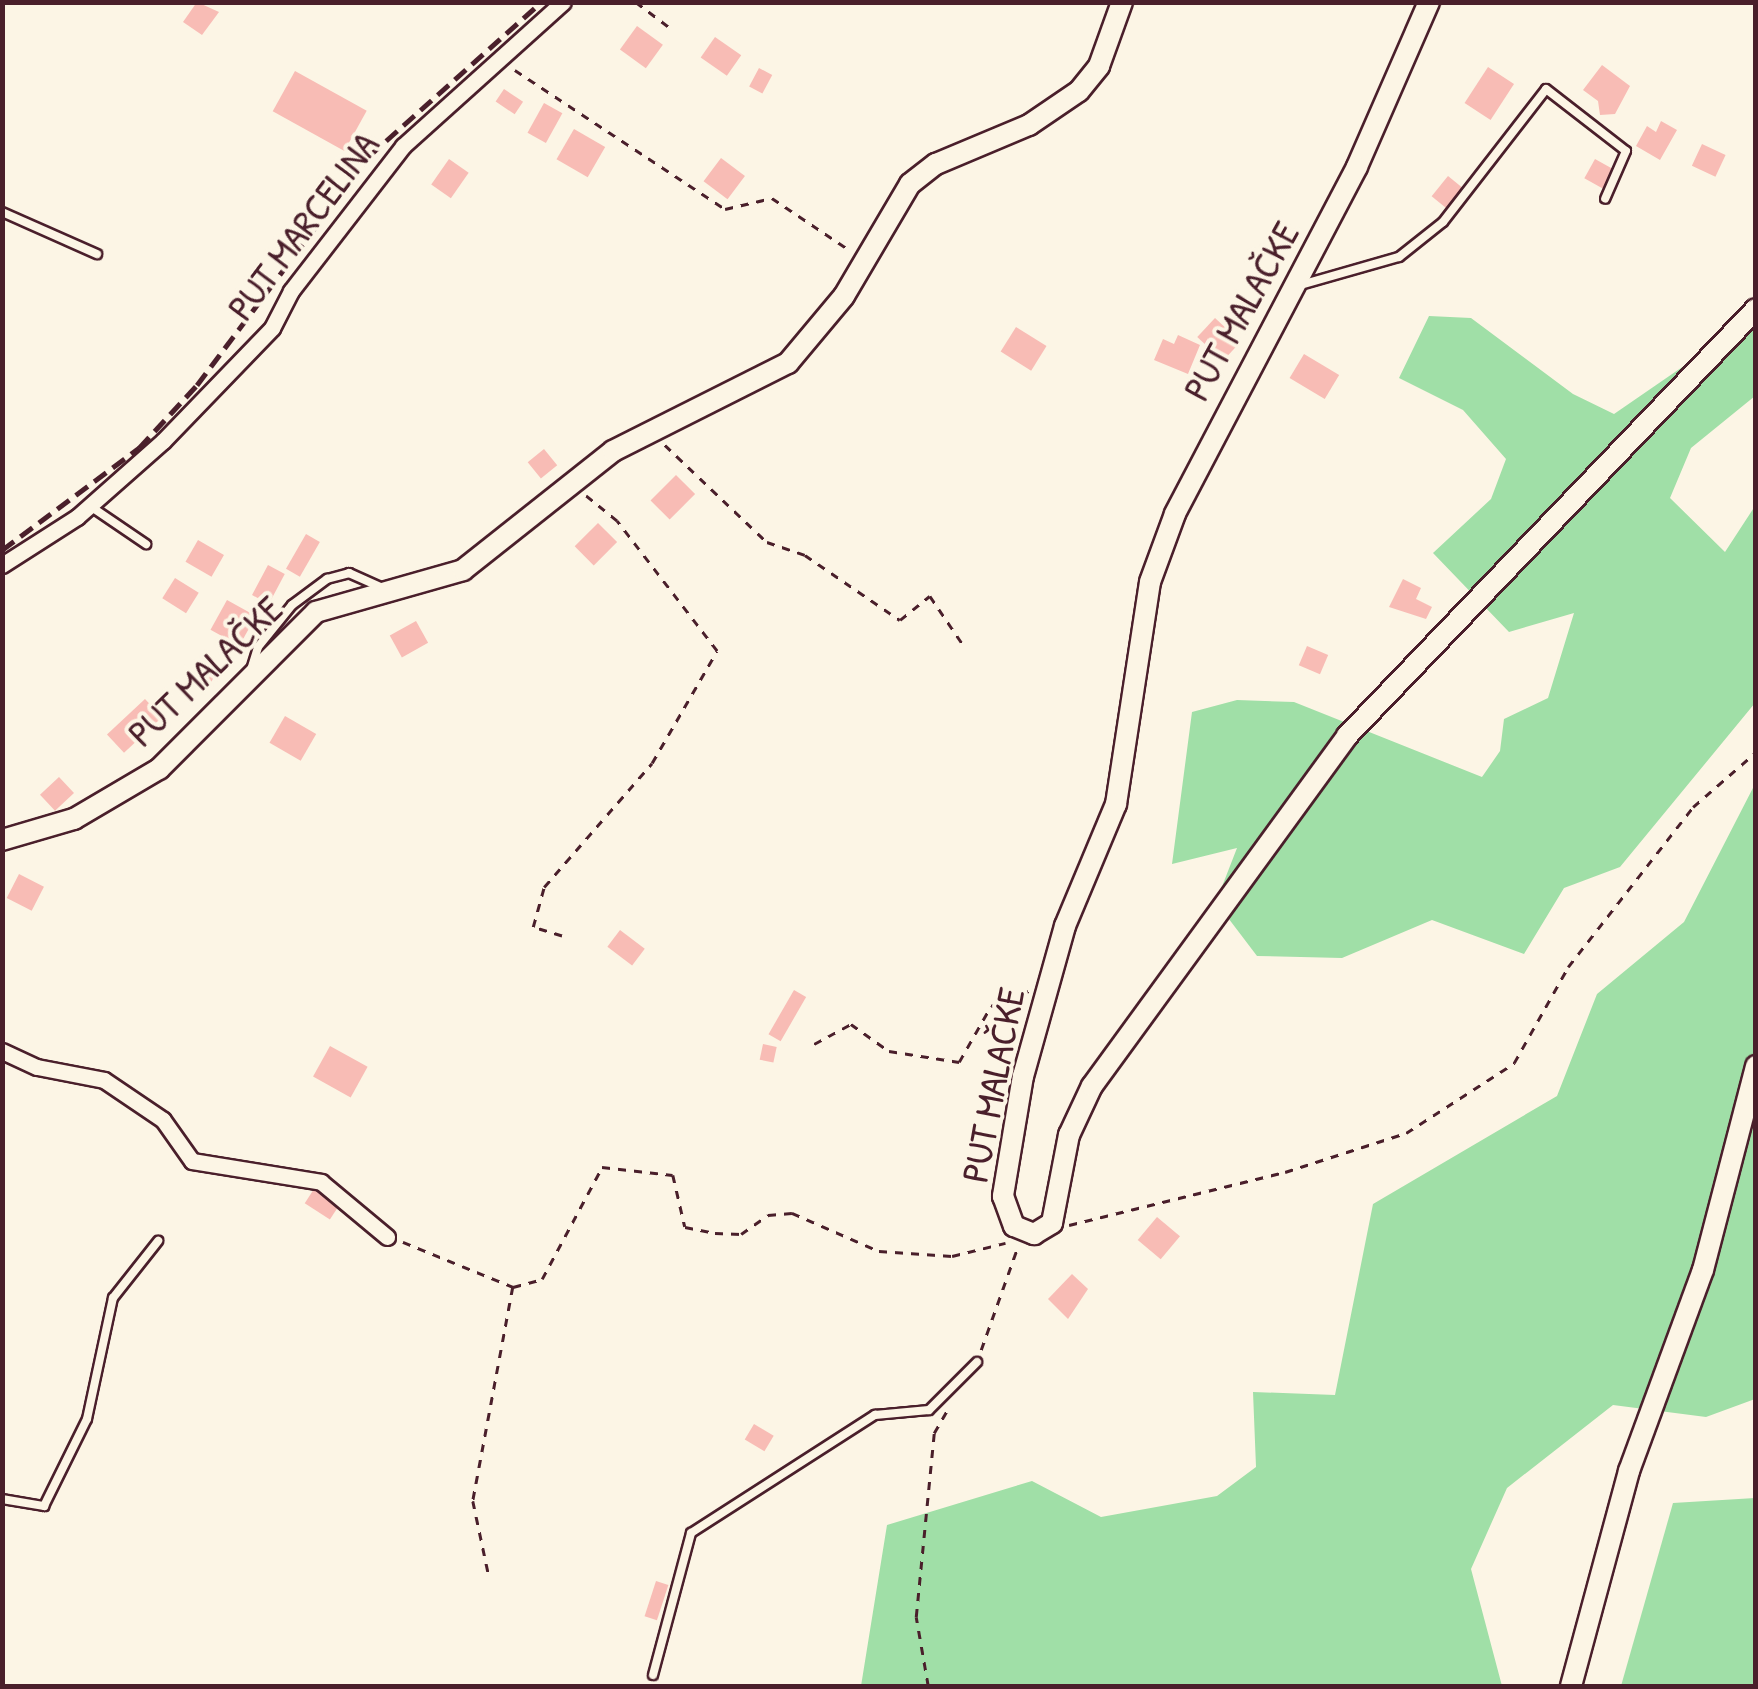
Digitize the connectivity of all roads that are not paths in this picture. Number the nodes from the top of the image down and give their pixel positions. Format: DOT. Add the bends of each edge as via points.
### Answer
graph roads {
  1 [pos="563,2"];
  2 [pos="1122,2"];
  3 [pos="1429,2"];
  4 [pos="1605,199"];
  5 [pos="2,212"];
  6 [pos="96,254"];
  7 [pos="1293,286"];
  8 [pos="1756,309"];
  9 [pos="90,506"];
  10 [pos="146,544"];
  11 [pos="2,566"];
  12 [pos="2,840"];
  13 [pos="2,1050"];
  14 [pos="1756,1066"];
  15 [pos="388,1237"];
  16 [pos="158,1241"];
  17 [pos="977,1362"];
  18 [pos="2,1498"];
  19 [pos="653,1675"];
  20 [pos="1571,1686"];
  1 -- 9 [label="street, PUT MARCELINA" via="504,62 403,146 291,291 272,328"];
  2 -- 12 [label="main road, PUT MALAČKE" via="1099,66 1079,91 1029,125 923,174 888,210 844,296 788,362 650,430 570,482 463,570 316,612 159,769 113,800"];
  3 -- 7 [label="main road, PUT MALAČKE" via="1381,118"];
  4 -- 7 [label="lane" via="1626,151 1546,90 1443,222 1399,257"];
  5 -- 6 [label="lane"];
  7 -- 8 [label="main road, PUT MALAČKE" via="1175,514 1150,582 1116,804 1045,988 1004,1196 1006,1215 1033,1232 1058,1209 1069,1134 1092,1086 1346,736"];
  9 -- 10 [label="lane"];
  9 -- 11 [label="street, PUT MARCELINA"];
  13 -- 15 [label="street" via="37,1067 104,1080 163,1120 192,1161 321,1182"];
  14 -- 20 [label="main road" via="1702,1270 1629,1471"];
  16 -- 18 [label="lane" via="113,1298 87,1419 44,1506"];
  17 -- 19 [label="lane" via="929,1410 875,1415 691,1534"];
}
